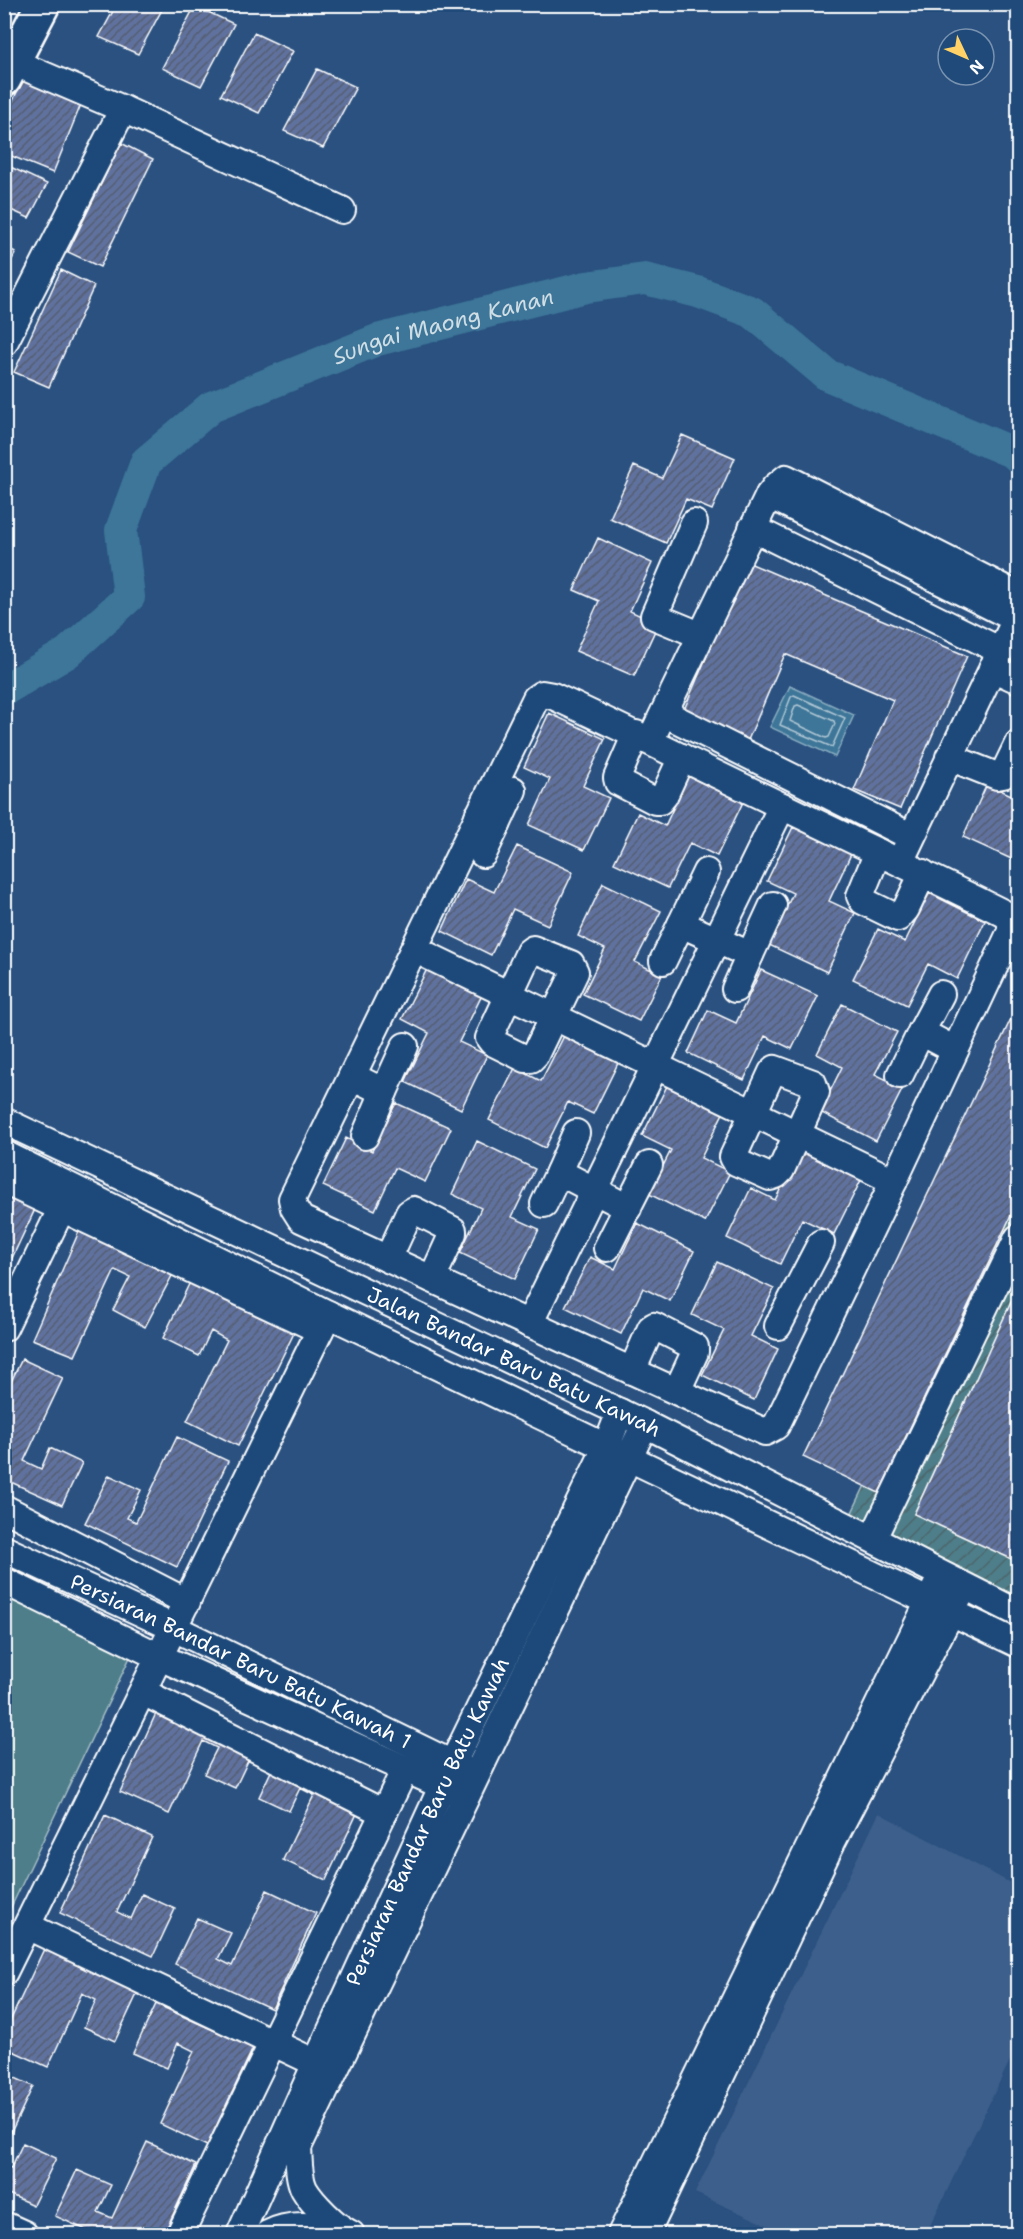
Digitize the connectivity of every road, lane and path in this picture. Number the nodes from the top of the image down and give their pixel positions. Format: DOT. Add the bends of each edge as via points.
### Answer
graph roads {
  1 [pos="21,4"];
  2 [pos="43,4"];
  3 [pos="9,54"];
  4 [pos="123,109"];
  5 [pos="342,210"];
  6 [pos="4,343"];
  7 [pos="694,523"];
  8 [pos="752,528"];
  9 [pos="1018,609"];
  10 [pos="700,636"];
  11 [pos="996,659"];
  12 [pos="1018,680"];
  13 [pos="664,713"];
  14 [pos="643,738"];
  15 [pos="1018,744"];
  16 [pos="682,757"];
  17 [pos="949,757"];
  18 [pos="513,790"];
  19 [pos="782,806"];
  20 [pos="488,820"];
  21 [pos="910,836"];
  22 [pos="483,854"];
  23 [pos="889,857"];
  24 [pos="706,873"];
  25 [pos="923,873"];
  26 [pos="773,905"];
  27 [pos="681,924"];
  28 [pos="716,940"];
  29 [pos="414,949"];
  30 [pos="750,955"];
  31 [pos="663,961"];
  32 [pos="735,989"];
  33 [pos="509,994"];
  34 [pos="941,994"];
  35 [pos="554,1016"];
  36 [pos="921,1032"];
  37 [pos="405,1046"];
  38 [pos="955,1050"];
  39 [pos="654,1065"];
  40 [pos="900,1075"];
  41 [pos="352,1076"];
  42 [pos="384,1092"];
  43 [pos="753,1113"];
  44 [pos="4,1121"];
  45 [pos="576,1133"];
  46 [pos="797,1134"];
  47 [pos="365,1136"];
  48 [pos="4,1154"];
  49 [pos="650,1165"];
  50 [pos="559,1172"];
  51 [pos="4,1181"];
  52 [pos="894,1182"];
  53 [pos="593,1190"];
  54 [pos="67,1198"];
  55 [pos="544,1204"];
  56 [pos="628,1208"];
  57 [pos="237,1232"];
  58 [pos="1018,1238"];
  59 [pos="821,1243"];
  60 [pos="607,1248"];
  61 [pos="388,1259"];
  62 [pos="222,1262"];
  63 [pos="432,1279"];
  64 [pos="799,1286"];
  65 [pos="834,1305"];
  66 [pos="324,1322"];
  67 [pos="529,1324"];
  68 [pos="778,1326"];
  69 [pos="4,1328"];
  70 [pos="495,1353"];
  71 [pos="530,1368"];
  72 [pos="632,1371"];
  73 [pos="677,1392"];
  74 [pos="620,1412"];
  75 [pos="645,1424"];
  76 [pos="606,1448"];
  77 [pos="630,1459"];
  78 [pos="4,1508"];
  79 [pos="873,1538"];
  80 [pos="4,1550"];
  81 [pos="941,1574"];
  82 [pos="4,1581"];
  83 [pos="964,1586"];
  84 [pos="187,1602"];
  85 [pos="941,1607"];
  86 [pos="1018,1613"];
  87 [pos="174,1628"];
  88 [pos="1018,1644"];
  89 [pos="160,1657"];
  90 [pos="143,1692"];
  91 [pos="405,1769"];
  92 [pos="448,1774"];
  93 [pos="472,1786"];
  94 [pos="384,1813"];
  95 [pos="27,1926"];
  96 [pos="4,1972"];
  97 [pos="273,2043"];
  98 [pos="316,2063"];
  99 [pos="4,2225"];
  100 [pos="348,2233"];
  101 [pos="24,2235"];
  102 [pos="180,2235"];
  103 [pos="240,2235"];
  104 [pos="268,2235"];
  105 [pos="621,2235"];
  106 [pos="646,2235"];
  1 -- 3 [label="highway"];
  2 -- 3 [label="highway"];
  3 -- 4 [label="street"];
  4 -- 5 [label="street"];
  4 -- 6 [label="street"];
  7 -- 10 [label="street" via="654,616"];
  8 -- 9 [label="street" via="769,495"];
  8 -- 10 [label="street"];
  8 -- 11 [label="street"];
  9 -- 11 [label="street"];
  10 -- 13 [label="street"];
  11 -- 12 [label="street"];
  11 -- 17 [label="street"];
  13 -- 14 [label="street"];
  13 -- 21 [label="street"];
  14 -- 16 [label="street"];
  14 -- 16 [label="street" via="617,778 655,801 664,796"];
  14 -- 20 [label="street" via="542,694 536,698"];
  15 -- 17 [label="street" via="1003,775 997,777"];
  16 -- 19 [label="street"];
  17 -- 21 [label="street"];
  18 -- 20 [label="street"];
  19 -- 23 [label="street"];
  19 -- 28 [label="street"];
  20 -- 22 [label="street"];
  20 -- 29 [label="street"];
  21 -- 23 [label="street"];
  23 -- 25 [label="street"];
  23 -- 25 [label="street" via="860,896 898,918"];
  24 -- 27 [label="street"];
  25 -- 38 [label="street" via="1006,915 1011,922 1011,932"];
  26 -- 30 [label="street"];
  27 -- 28 [label="street"];
  27 -- 31 [label="street"];
  28 -- 30 [label="street"];
  28 -- 39 [label="street"];
  29 -- 33 [label="street"];
  29 -- 41 [label="street"];
  30 -- 32 [label="street"];
  33 -- 35 [label="street"];
  33 -- 35 [label="street" via="489,1038 526,1059 535,1055"];
  33 -- 35 [label="street" via="533,949 571,964 575,972"];
  34 -- 36 [label="street"];
  35 -- 39 [label="street"];
  36 -- 38 [label="street"];
  36 -- 40 [label="street"];
  37 -- 42 [label="street"];
  38 -- 52 [label="street"];
  39 -- 43 [label="street"];
  39 -- 53 [label="street"];
  41 -- 42 [label="street"];
  41 -- 61 [label="street" via="292,1199 301,1219"];
  42 -- 47 [label="street"];
  43 -- 46 [label="street"];
  43 -- 46 [label="street" via="733,1157 736,1162 770,1177 776,1175"];
  43 -- 46 [label="street" via="775,1069 813,1083 816,1092"];
  44 -- 57 [label="street, Jalan Bandar Baru Batu Kawah"];
  45 -- 50 [label="street"];
  46 -- 52 [label="street"];
  48 -- 54 [label="street, Jalan Bandar Baru Batu Kawah"];
  49 -- 56 [label="street"];
  50 -- 53 [label="street"];
  50 -- 55 [label="street"];
  51 -- 54 [label="street"];
  52 -- 65 [label="street"];
  53 -- 56 [label="street"];
  53 -- 67 [label="street"];
  54 -- 62 [label="street, Jalan Bandar Baru Batu Kawah"];
  54 -- 66 [label="street"];
  54 -- 69 [label="street"];
  56 -- 60 [label="street"];
  57 -- 62 [label="street"];
  57 -- 70 [label="street, Jalan Bandar Baru Batu Kawah"];
  58 -- 79 [label="street"];
  59 -- 64 [label="street"];
  61 -- 63 [label="street"];
  61 -- 63 [label="street" via="409,1213 414,1210 451,1227 453,1233"];
  62 -- 66 [label="street, Jalan Bandar Baru Batu Kawah"];
  63 -- 67 [label="street"];
  64 -- 65 [label="street"];
  64 -- 68 [label="street"];
  65 -- 73 [label="street" via="771,1430 765,1432"];
  66 -- 76 [label="street, Jalan Bandar Baru Batu Kawah"];
  66 -- 84 [label="street"];
  67 -- 70 [label="street"];
  67 -- 71 [label="street"];
  67 -- 72 [label="street"];
  70 -- 71 [label="street, Jalan Bandar Baru Batu Kawah"];
  71 -- 74 [label="street, Jalan Bandar Baru Batu Kawah"];
  72 -- 73 [label="street"];
  72 -- 73 [label="street" via="654,1326 695,1347"];
  74 -- 75 [label="street, Jalan Bandar Baru Batu Kawah"];
  74 -- 76 [label="street, Persiaran Bandar Baru Batu Kawah"];
  75 -- 77 [label="street, Persiaran Bandar Baru Batu Kawah"];
  75 -- 79 [label="street, Jalan Bandar Baru Batu Kawah"];
  76 -- 77 [label="street, Jalan Bandar Baru Batu Kawah"];
  76 -- 92 [label="street, Persiaran Bandar Baru Batu Kawah"];
  77 -- 85 [label="street, Jalan Bandar Baru Batu Kawah"];
  77 -- 93 [label="street, Persiaran Bandar Baru Batu Kawah"];
  78 -- 84 [label="street"];
  79 -- 81 [label="street, Jalan Bandar Baru Batu Kawah"];
  80 -- 87 [label="street, Persiaran Bandar Baru Batu Kawah 1"];
  81 -- 83 [label="street, Jalan Bandar Baru Batu Kawah"];
  81 -- 85 [label="street"];
  82 -- 89 [label="street, Persiaran Bandar Baru Batu Kawah 1"];
  83 -- 85 [label="street"];
  83 -- 86 [label="street, Jalan Bandar Baru Batu Kawah"];
  84 -- 87 [label="street"];
  85 -- 88 [label="street, Jalan Bandar Baru Batu Kawah"];
  85 -- 105 [label="street"];
  85 -- 106 [label="street"];
  87 -- 89 [label="street"];
  87 -- 92 [label="street, Persiaran Bandar Baru Batu Kawah 1"];
  89 -- 90 [label="street"];
  89 -- 91 [label="street, Persiaran Bandar Baru Batu Kawah 1"];
  90 -- 94 [label="street"];
  90 -- 95 [label="street"];
  91 -- 92 [label="street, Persiaran Bandar Baru Batu Kawah 1"];
  91 -- 94 [label="street"];
  92 -- 93 [label="street, Persiaran Bandar Baru Batu Kawah 1"];
  92 -- 98 [label="street, Persiaran Bandar Baru Batu Kawah"];
  93 -- 100 [label="street, Persiaran Bandar Baru Batu Kawah" via="298,2147 305,2189"];
  94 -- 97 [label="street"];
  95 -- 96 [label="street"];
  95 -- 97 [label="street"];
  97 -- 98 [label="street"];
  97 -- 102 [label="street"];
  98 -- 103 [label="street, Persiaran Bandar Baru Batu Kawah"];
  99 -- 101 [label="street"];
  100 -- 104 [label="street" via="311,2226 287,2227"];
}
